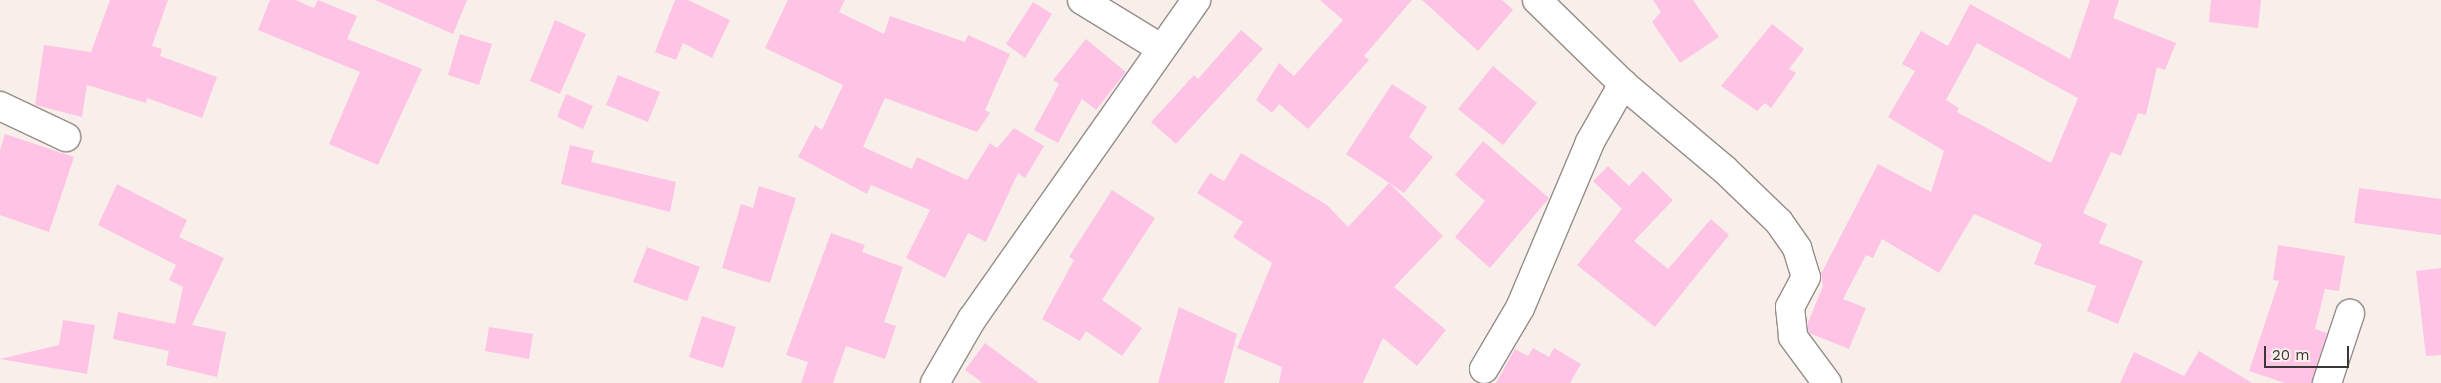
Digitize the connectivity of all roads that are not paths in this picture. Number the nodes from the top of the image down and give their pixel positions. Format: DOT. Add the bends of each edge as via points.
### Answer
graph roads {
  1 [pos="1082,0"];
  2 [pos="1196,0"];
  3 [pos="1537,0"];
  4 [pos="1159,47"];
  5 [pos="1623,84"];
  6 [pos="0,106"];
  7 [pos="66,137"];
  8 [pos="2350,314"];
  9 [pos="1484,369"];
  10 [pos="935,383"];
  11 [pos="1827,383"];
  12 [pos="2327,383"];
  1 -- 4 [label="street"];
  2 -- 4 [label="street"];
  3 -- 5 [label="street"];
  4 -- 10 [label="street" via="972,319"];
  5 -- 9 [label="street" via="1590,142 1520,308"];
  5 -- 11 [label="street" via="1726,170 1792,241 1806,277 1790,307 1793,337"];
  6 -- 7 [label="street"];
  8 -- 12 [label="street"];
}
